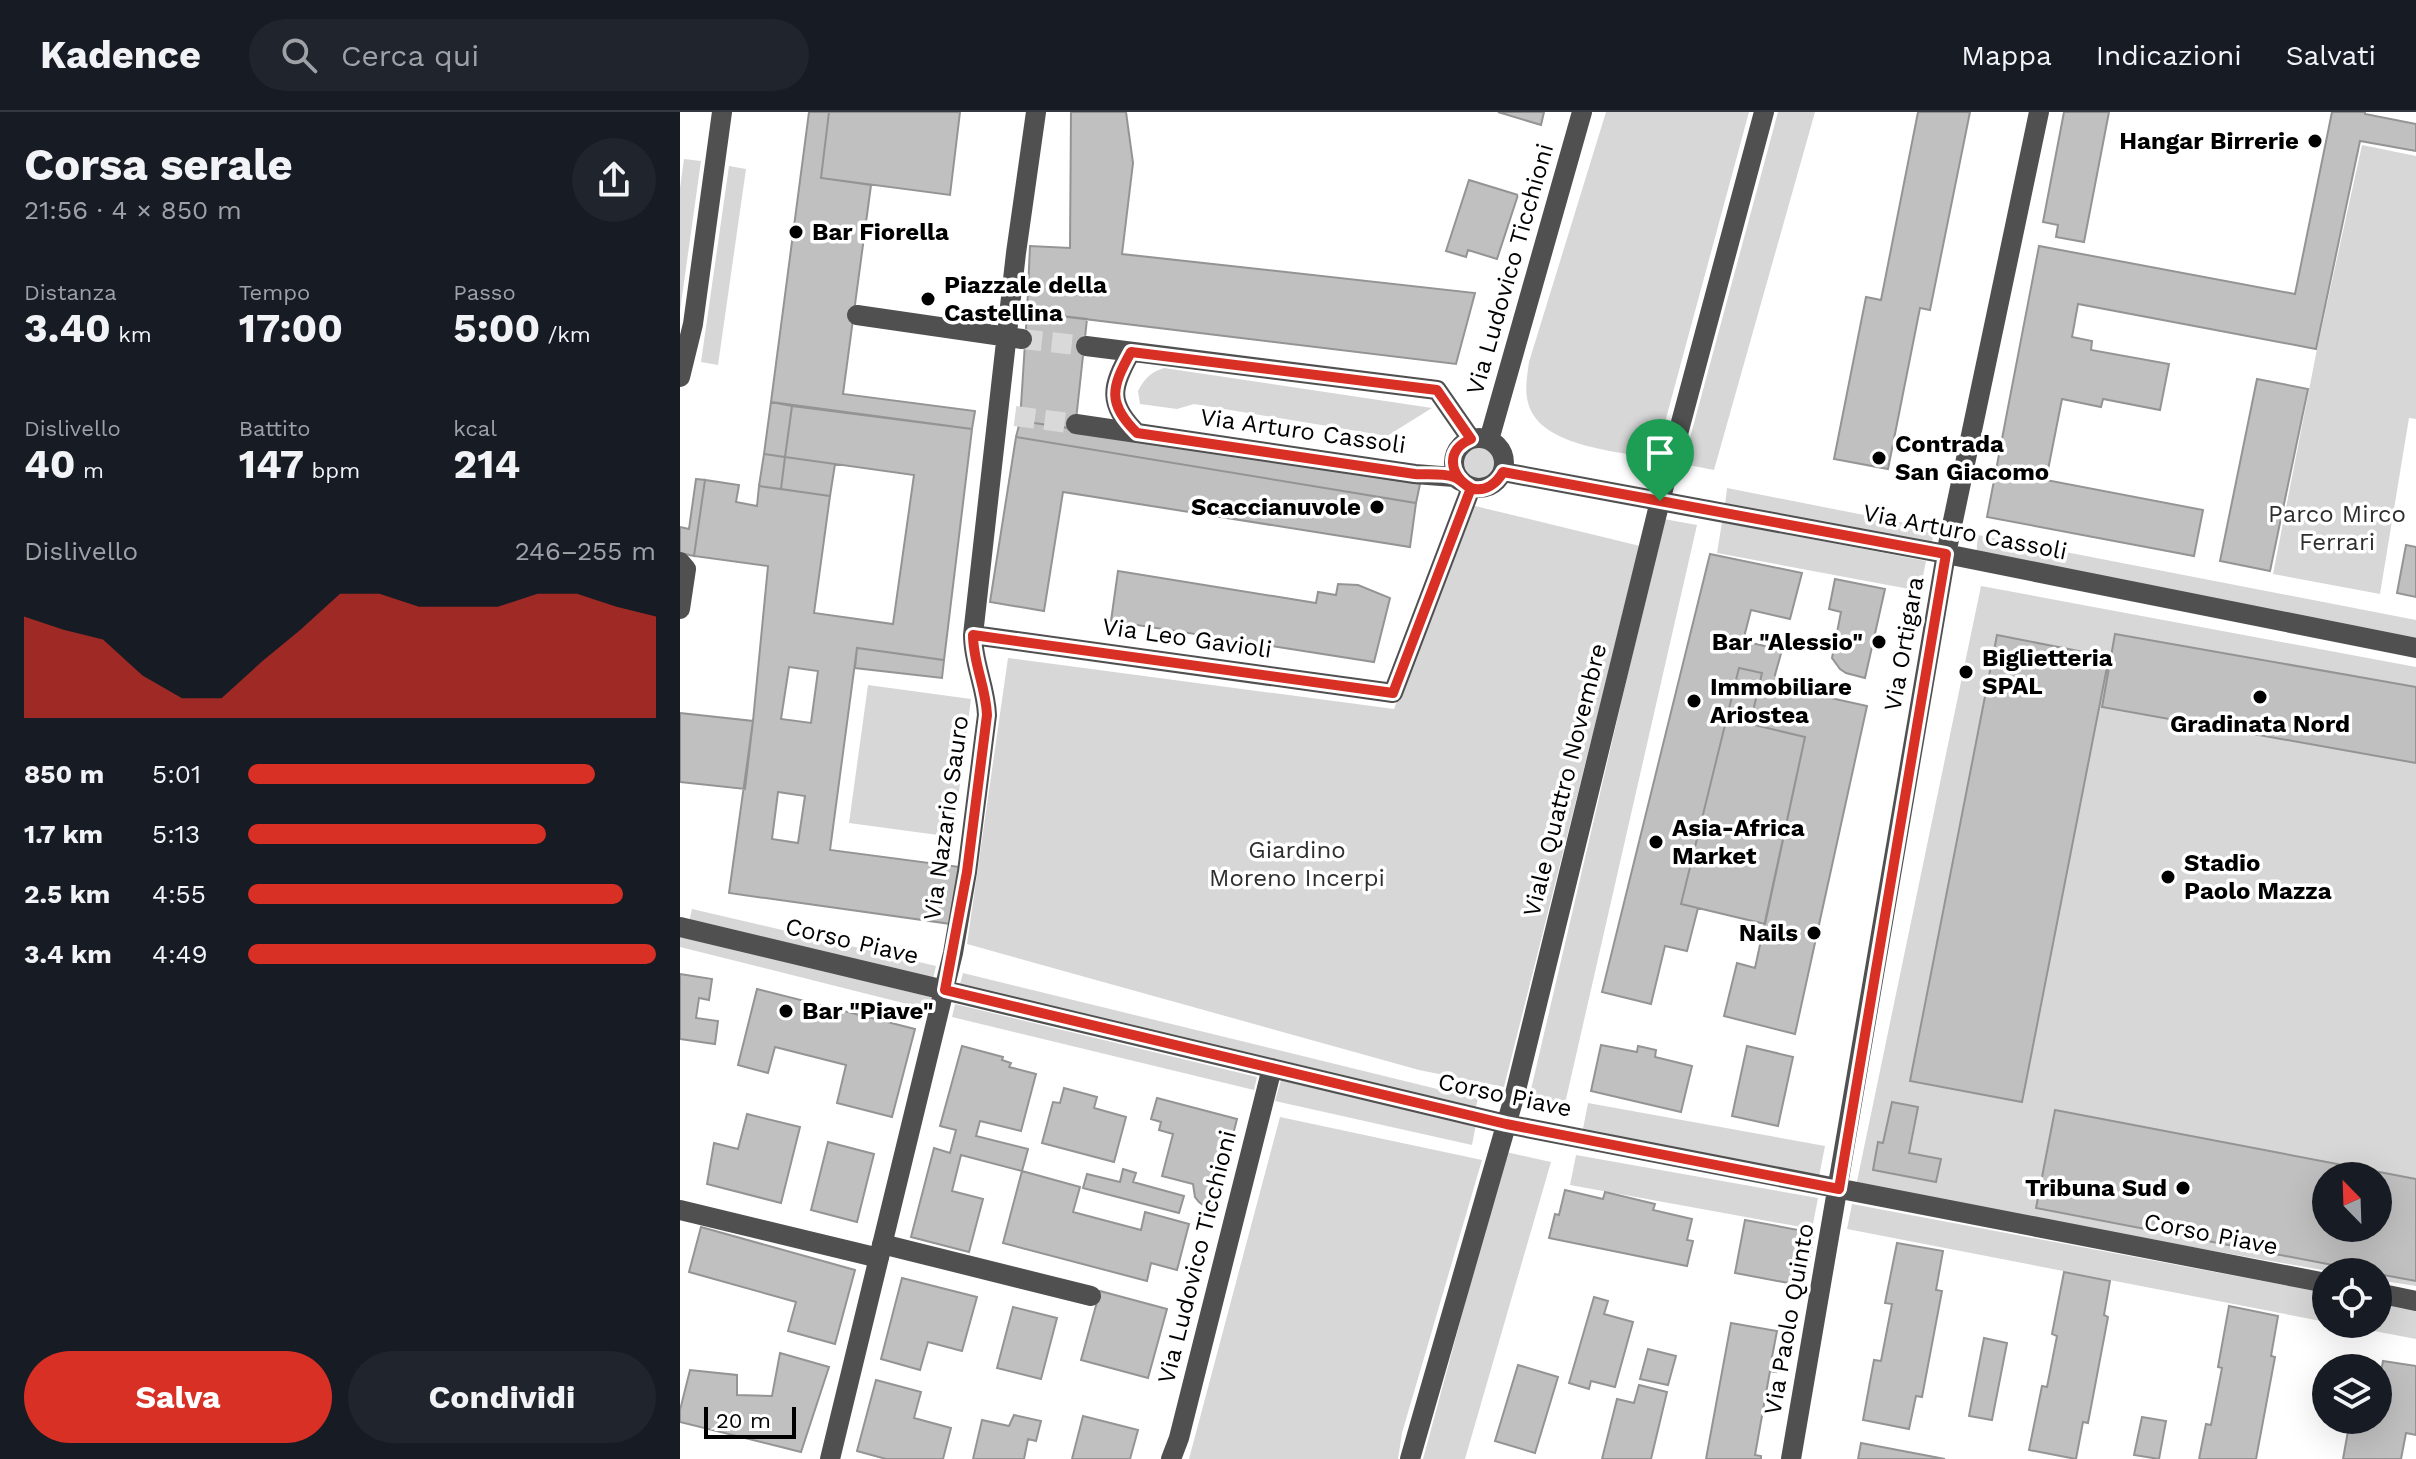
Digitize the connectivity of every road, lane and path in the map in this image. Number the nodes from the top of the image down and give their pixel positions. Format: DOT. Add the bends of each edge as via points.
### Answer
graph roads {
  1 [pos="722,112"];
  2 [pos="1036,112"];
  3 [pos="1582,112"];
  4 [pos="1764,112"];
  5 [pos="2039,112"];
  6 [pos="857,315"];
  7 [pos="1014,338"];
  8 [pos="1086,346"];
  9 [pos="1131,352"];
  10 [pos="680,377"];
  11 [pos="1076,424"];
  12 [pos="1137,433"];
  13 [pos="1480,439"];
  14 [pos="1503,472"];
  15 [pos="1465,484"];
  16 [pos="1660,501"];
  17 [pos="1946,554"];
  18 [pos="680,562"];
  19 [pos="680,609"];
  20 [pos="973,635"];
  21 [pos="2416,648"];
  22 [pos="680,927"];
  23 [pos="945,990"];
  24 [pos="1272,1068"];
  25 [pos="1506,1124"];
  26 [pos="1839,1189"];
  27 [pos="680,1210"];
  28 [pos="881,1251"];
  29 [pos="2312,1280"];
  30 [pos="1091,1296"];
  31 [pos="2392,1296"];
  32 [pos="2416,1301"];
  33 [pos="830,1459"];
  34 [pos="1171,1459"];
  35 [pos="1410,1459"];
  36 [pos="1791,1459"];
  1 -- 10 [label="street" via="693,324"];
  2 -- 7 [label="street" via="1016,253"];
  3 -- 13 [label="street, Via Ludovico Ticchioni"];
  4 -- 16 [label="street, Viale Quattro Novembre"];
  5 -- 17 [label="street, Via Ortigara"];
  6 -- 7 [label="street"];
  7 -- 20 [label="street, Via Nazario Sauro"];
  8 -- 9 [label="street"];
  9 -- 12 [label="street" via="1118,375 1115,398 1121,417"];
  9 -- 13 [label="street" via="1437,390"];
  11 -- 12 [label="street, Via Arturo Cassoli"];
  12 -- 15 [label="street, Via Arturo Cassoli" via="1454,477"];
  13 -- 14 [label="street" via="1496,444 1503,455"];
  13 -- 15 [label="street" via="1460,445 1454,456 1454,470"];
  14 -- 15 [label="street" via="1489,487"];
  14 -- 16 [label="street, Via Arturo Cassoli"];
  15 -- 20 [label="street, Via Leo Gavioli" via="1393,693"];
  16 -- 17 [label="street, Via Arturo Cassoli"];
  16 -- 25 [label="street, Viale Quattro Novembre"];
  17 -- 21 [label="street, Via Arturo Cassoli"];
  17 -- 26 [label="street, Via Ortigara"];
  18 -- 19 [label="street" via="686,569"];
  20 -- 23 [label="street, Via Nazario Sauro" via="987,715"];
  22 -- 23 [label="street, Corso Piave"];
  23 -- 24 [label="street, Corso Piave"];
  23 -- 28 [label="street, Via Nazario Sauro"];
  24 -- 25 [label="street, Corso Piave"];
  24 -- 34 [label="street, Via Ludovico Ticchioni"];
  25 -- 26 [label="street, Corso Piave"];
  25 -- 35 [label="street, Viale Quattro Novembre"];
  26 -- 29 [label="street, Corso Piave"];
  26 -- 36 [label="street, Via Paolo Quinto"];
  27 -- 28 [label="street"];
  28 -- 30 [label="street"];
  28 -- 33 [label="street, Via Nazario Sauro"];
  31 -- 32 [label="street"];
}
